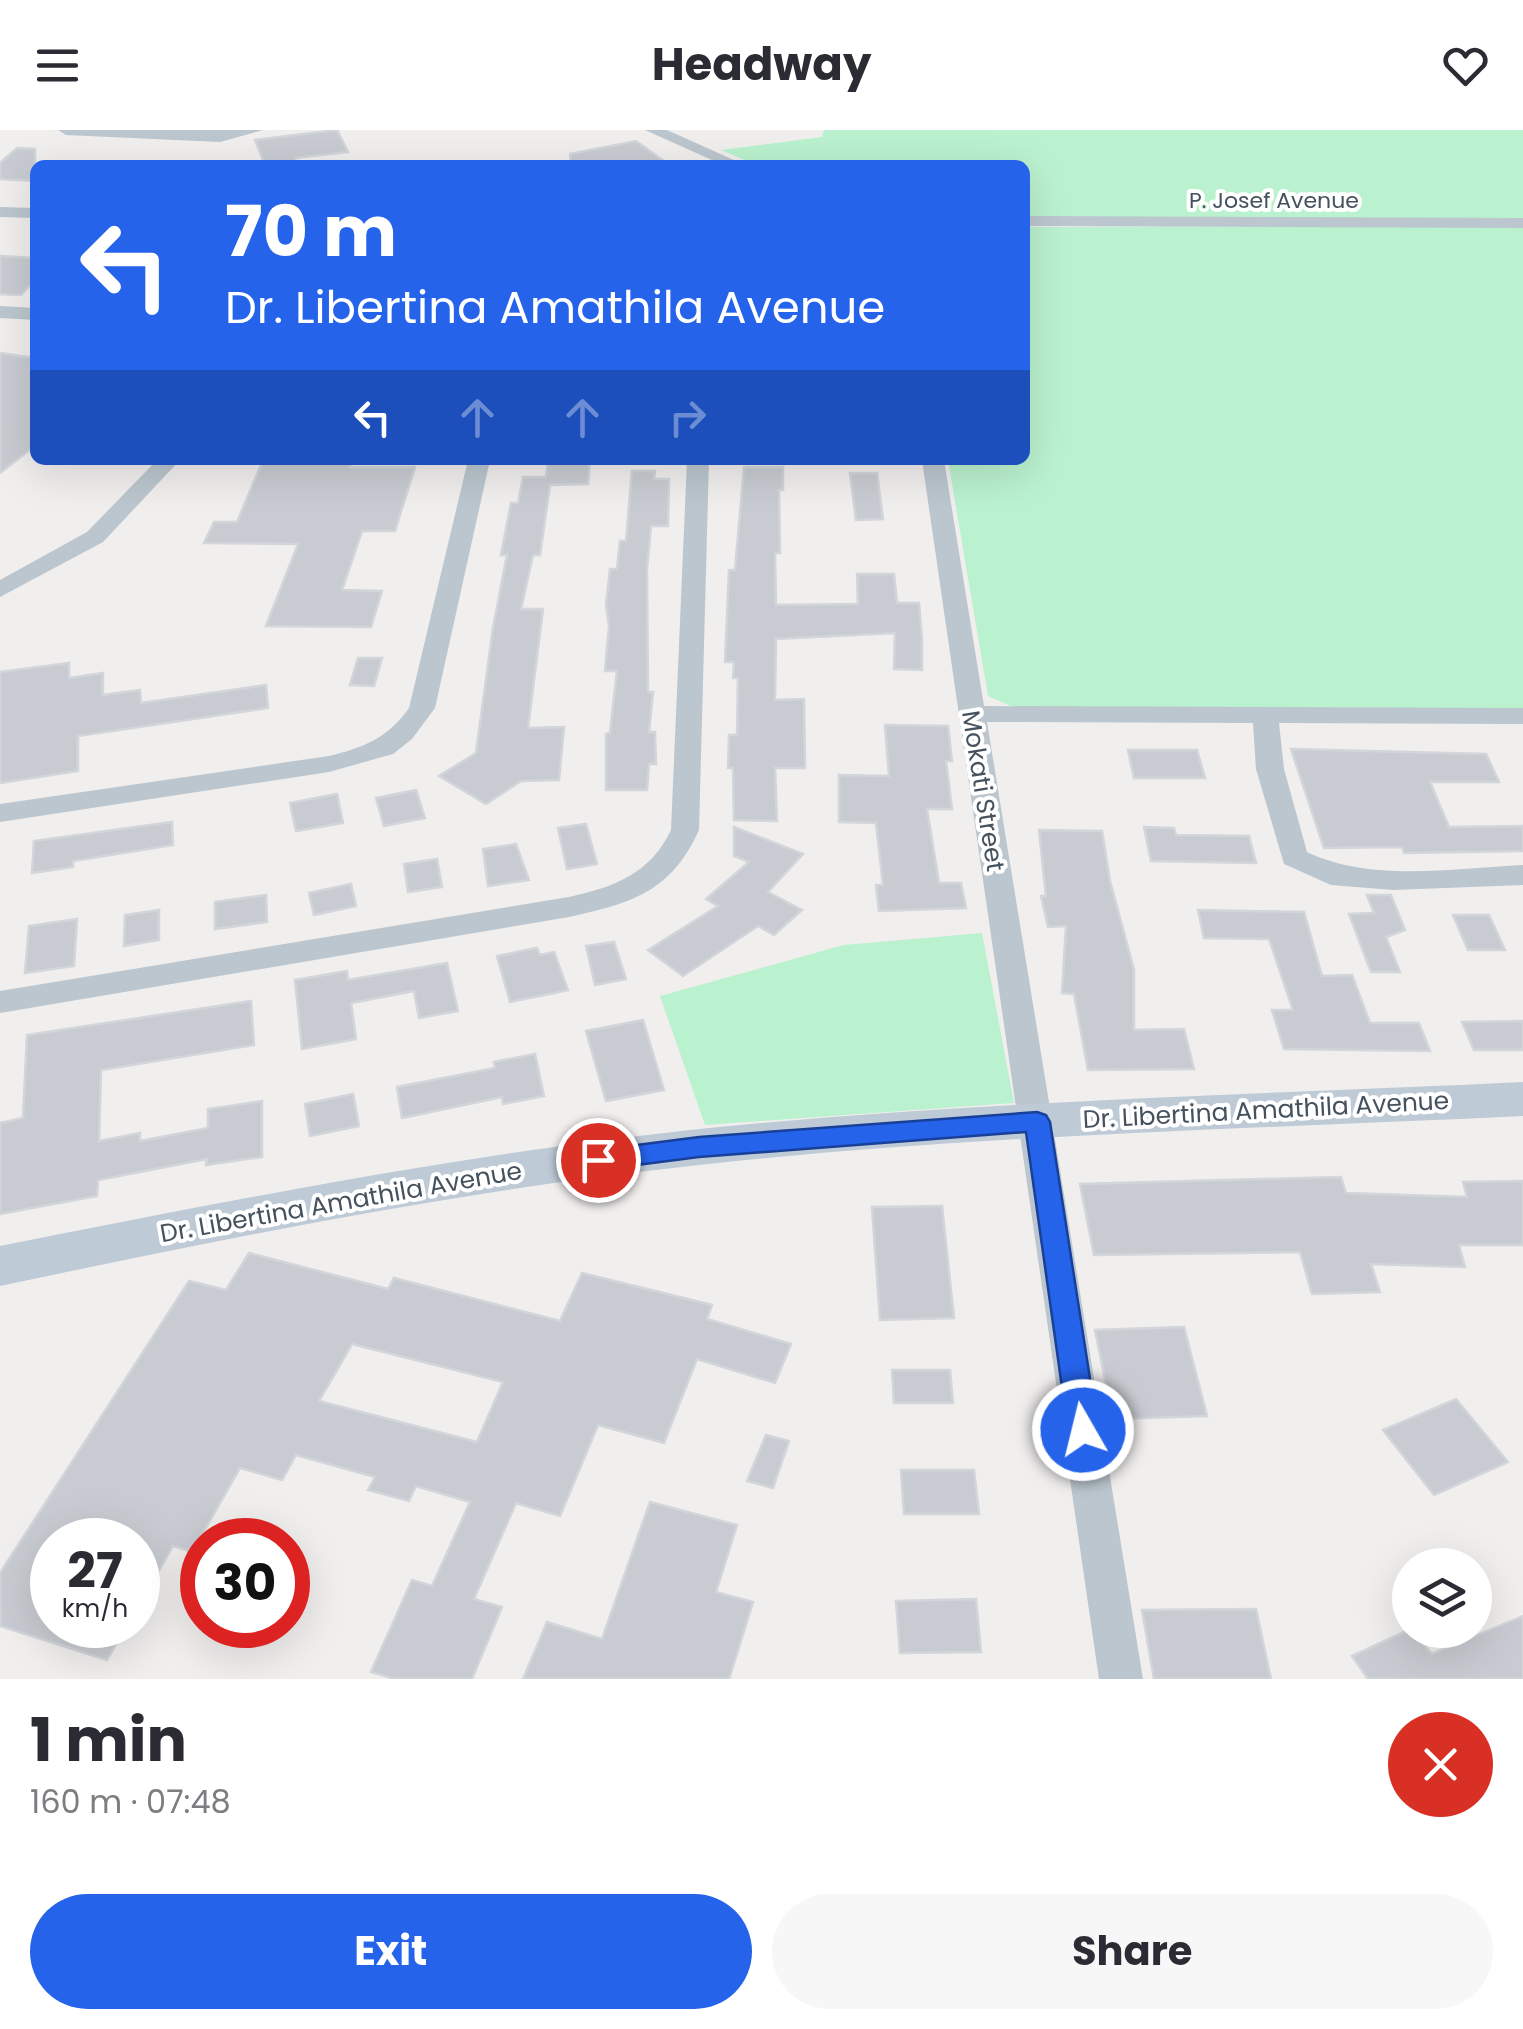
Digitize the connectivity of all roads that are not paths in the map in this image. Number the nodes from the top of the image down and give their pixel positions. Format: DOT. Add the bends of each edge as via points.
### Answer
graph roads {
  1 [pos="66,130"];
  2 [pos="255,130"];
  3 [pos="653,130"];
  4 [pos="725,160"];
  5 [pos="0,212"];
  6 [pos="30,214"];
  7 [pos="1030,221"];
  8 [pos="1523,223"];
  9 [pos="0,312"];
  10 [pos="30,314"];
  11 [pos="164,465"];
  12 [pos="478,465"];
  13 [pos="698,465"];
  14 [pos="934,465"];
  15 [pos="0,590"];
  16 [pos="1265,713"];
  17 [pos="971,714"];
  18 [pos="1523,716"];
  19 [pos="0,813"];
  20 [pos="1523,875"];
  21 [pos="0,1002"];
  22 [pos="1523,1098"];
  23 [pos="1037,1122"];
  24 [pos="0,1266"];
  25 [pos="1121,1679"];
  1 -- 2 [label="street" via="222,144"];
  3 -- 4 [label="street"];
  5 -- 6 [label="street"];
  7 -- 8 [label="street, P. Josef Avenue"];
  9 -- 10 [label="street"];
  11 -- 15 [label="street" via="96,537"];
  12 -- 19 [label="street" via="422,708 404,736 372,754 329,764"];
  13 -- 21 [label="street" via="685,830 676,854 651,878 616,897 569,906"];
  14 -- 17 [label="street, Mokati Street"];
  16 -- 17 [label="street"];
  16 -- 18 [label="street"];
  16 -- 20 [label="street" via="1270,768 1294,857 1331,875 1393,880"];
  17 -- 23 [label="street, Mokati Street"];
  22 -- 23 [label="street, Dr. Libertina Amathila Avenue"];
  23 -- 24 [label="street, Dr. Libertina Amathila Avenue" via="699,1147 496,1173 317,1201"];
  23 -- 25 [label="street, Mokati Street"];
}
